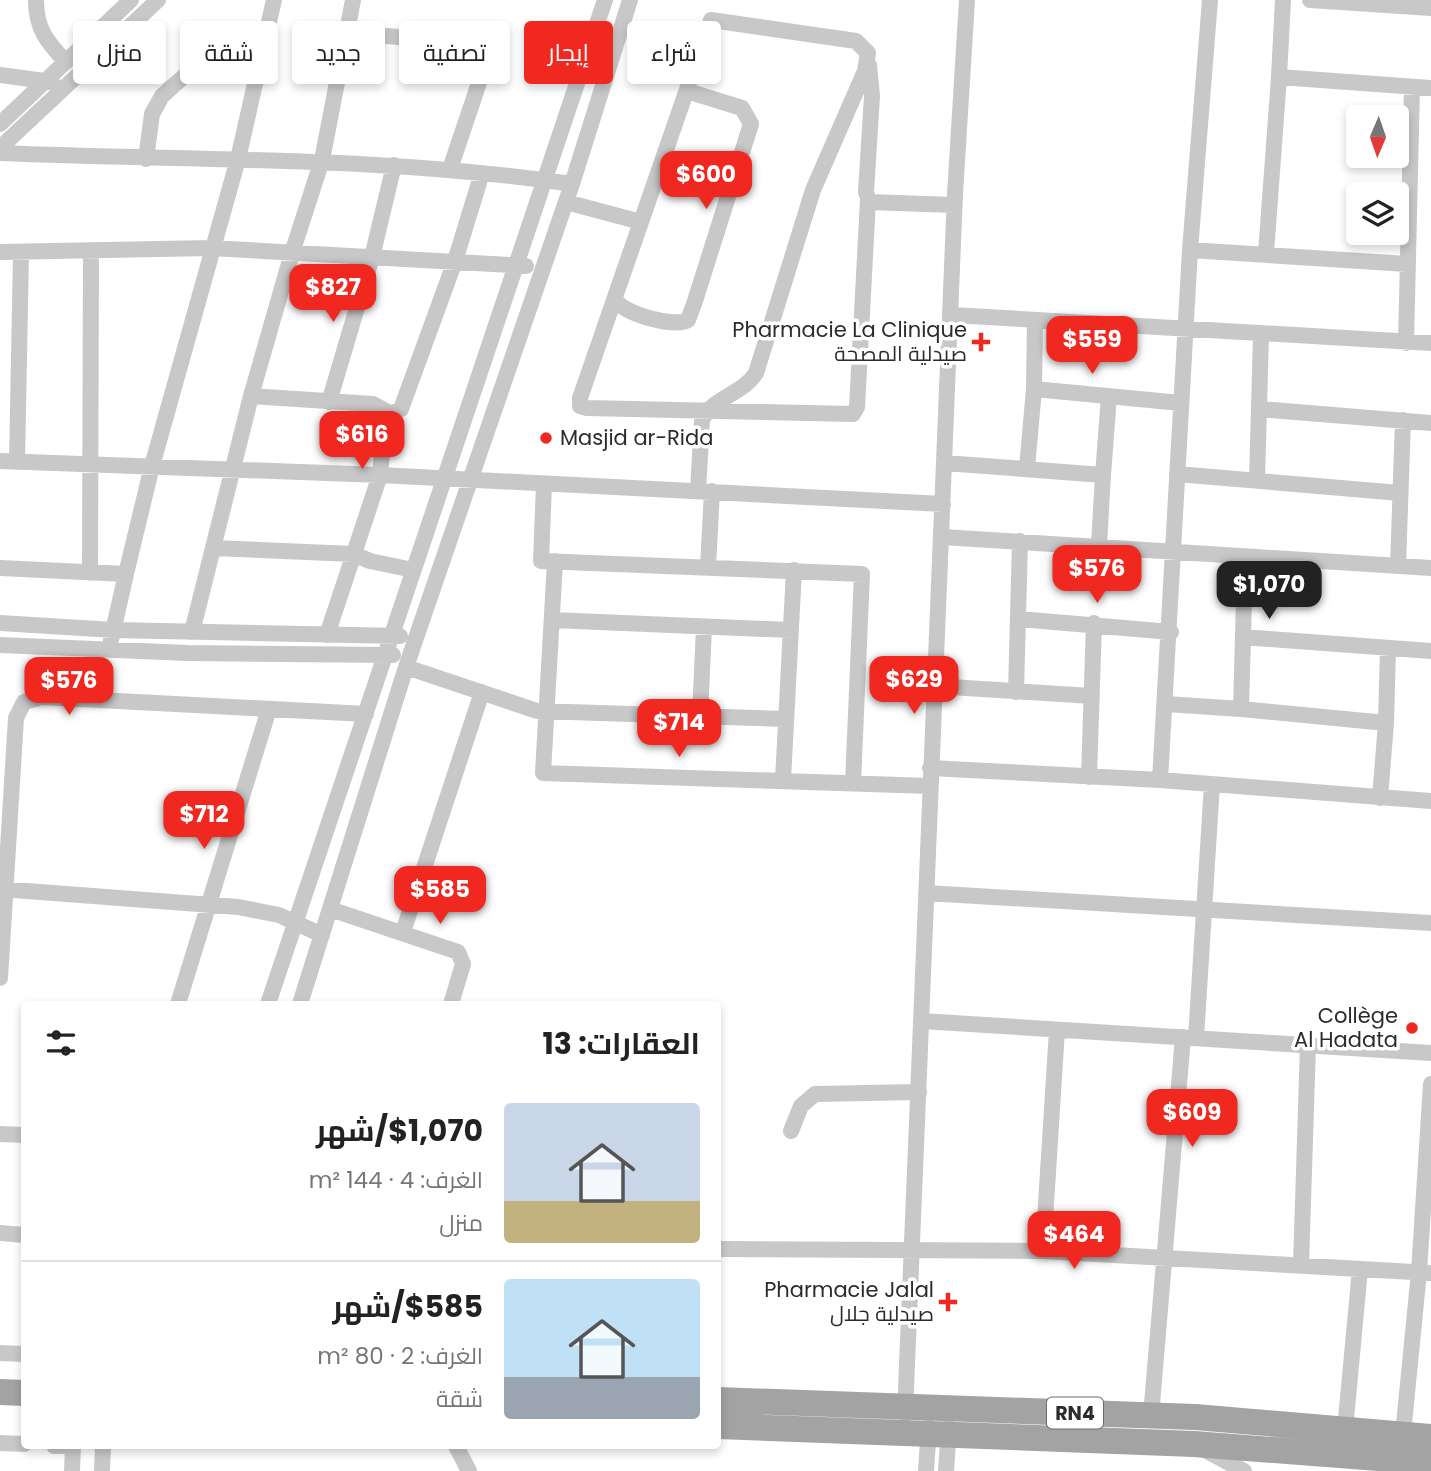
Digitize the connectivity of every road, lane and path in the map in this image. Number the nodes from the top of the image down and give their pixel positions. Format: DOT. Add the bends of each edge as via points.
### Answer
graph roads {
  1 [pos="36,0"];
  2 [pos="131,0"];
  3 [pos="274,0"];
  4 [pos="352,0"];
  5 [pos="606,0"];
  6 [pos="630,0"];
  7 [pos="967,0"];
  8 [pos="1210,0"];
  9 [pos="1283,0"];
  10 [pos="1310,0"];
  11 [pos="148,3"];
  12 [pos="1431,8"];
  13 [pos="269,21"];
  14 [pos="349,21"];
  15 [pos="385,36"];
  16 [pos="868,60"];
  17 [pos="66,62"];
  18 [pos="0,75"];
  19 [pos="1279,77"];
  20 [pos="49,79"];
  21 [pos="180,80"];
  22 [pos="255,84"];
  23 [pos="338,84"];
  24 [pos="1412,87"];
  25 [pos="1431,88"];
  26 [pos="62,90"];
  27 [pos="687,91"];
  28 [pos="0,124"];
  29 [pos="0,150"];
  30 [pos="146,159"];
  31 [pos="238,159"];
  32 [pos="323,160"];
  33 [pos="394,165"];
  34 [pos="450,169"];
  35 [pos="482,173"];
  36 [pos="544,180"];
  37 [pos="572,184"];
  38 [pos="868,200"];
  39 [pos="566,202"];
  40 [pos="954,205"];
  41 [pos="641,222"];
  42 [pos="212,248"];
  43 [pos="1190,250"];
  44 [pos="0,252"];
  45 [pos="91,252"];
  46 [pos="20,253"];
  47 [pos="292,253"];
  48 [pos="1266,253"];
  49 [pos="372,257"];
  50 [pos="455,261"];
  51 [pos="1407,264"];
  52 [pos="518,265"];
  53 [pos="542,270"];
  54 [pos="616,300"];
  55 [pos="952,315"];
  56 [pos="1035,320"];
  57 [pos="1186,328"];
  58 [pos="1261,334"];
  59 [pos="1406,343"];
  60 [pos="1431,343"];
  61 [pos="1034,389"];
  62 [pos="251,396"];
  63 [pos="1109,396"];
  64 [pos="329,402"];
  65 [pos="1181,403"];
  66 [pos="1259,409"];
  67 [pos="706,412"];
  68 [pos="387,415"];
  69 [pos="1403,421"];
  70 [pos="1431,423"];
  71 [pos="8,462"];
  72 [pos="945,463"];
  73 [pos="89,465"];
  74 [pos="152,466"];
  75 [pos="1027,468"];
  76 [pos="232,469"];
  77 [pos="1177,474"];
  78 [pos="380,475"];
  79 [pos="1103,475"];
  80 [pos="443,478"];
  81 [pos="470,480"];
  82 [pos="1257,480"];
  83 [pos="544,484"];
  84 [pos="705,491"];
  85 [pos="1400,493"];
  86 [pos="943,504"];
  87 [pos="942,537"];
  88 [pos="1020,541"];
  89 [pos="1098,545"];
  90 [pos="213,548"];
  91 [pos="1174,551"];
  92 [pos="353,554"];
  93 [pos="1245,556"];
  94 [pos="555,561"];
  95 [pos="1398,566"];
  96 [pos="708,567"];
  97 [pos="0,568"];
  98 [pos="1431,568"];
  99 [pos="413,570"];
  100 [pos="794,570"];
  101 [pos="90,573"];
  102 [pos="126,574"];
  103 [pos="1019,619"];
  104 [pos="552,620"];
  105 [pos="0,623"];
  106 [pos="1094,623"];
  107 [pos="704,627"];
  108 [pos="114,630"];
  109 [pos="790,631"];
  110 [pos="192,632"];
  111 [pos="1171,632"];
  112 [pos="327,635"];
  113 [pos="391,636"];
  114 [pos="416,637"];
  115 [pos="1243,637"];
  116 [pos="0,645"];
  117 [pos="1388,649"];
  118 [pos="109,651"];
  119 [pos="1431,651"];
  120 [pos="386,654"];
  121 [pos="408,661"];
  122 [pos="934,686"];
  123 [pos="482,692"];
  124 [pos="1016,692"];
  125 [pos="1092,696"];
  126 [pos="1166,705"];
  127 [pos="269,709"];
  128 [pos="1241,709"];
  129 [pos="547,712"];
  130 [pos="366,714"];
  131 [pos="700,716"];
  132 [pos="785,719"];
  133 [pos="1386,723"];
  134 [pos="930,768"];
  135 [pos="1089,777"];
  136 [pos="783,780"];
  137 [pos="1160,780"];
  138 [pos="853,783"];
  139 [pos="1212,784"];
  140 [pos="929,786"];
  141 [pos="1380,798"];
  142 [pos="1431,801"];
  143 [pos="3,890"];
  144 [pos="926,893"];
  145 [pos="206,905"];
  146 [pos="330,909"];
  147 [pos="1203,909"];
  148 [pos="298,922"];
  149 [pos="1431,923"];
  150 [pos="403,932"];
  151 [pos="322,934"];
  152 [pos="0,978"];
  153 [pos="179,1001"];
  154 [pos="269,1001"];
  155 [pos="301,1001"];
  156 [pos="452,1001"];
  157 [pos="922,1021"];
  158 [pos="1057,1030"];
  159 [pos="1190,1038"];
  160 [pos="1308,1045"];
  161 [pos="1431,1053"];
  162 [pos="1431,1084"];
  163 [pos="919,1092"];
  164 [pos="791,1131"];
  165 [pos="0,1134"];
  166 [pos="21,1135"];
  167 [pos="1428,1190"];
  168 [pos="0,1233"];
  169 [pos="21,1235"];
  170 [pos="721,1249"];
  171 [pos="911,1249"];
  172 [pos="1043,1251"];
  173 [pos="1163,1257"];
  174 [pos="1301,1265"];
  175 [pos="1360,1269"];
  176 [pos="1425,1273"];
  177 [pos="0,1353"];
  178 [pos="21,1354"];
  179 [pos="0,1392"];
  180 [pos="21,1393"];
  181 [pos="721,1400"];
  182 [pos="906,1406"];
  183 [pos="1151,1416"];
  184 [pos="933,1423"];
  185 [pos="721,1426"];
  186 [pos="1345,1430"];
  187 [pos="1403,1434"];
  188 [pos="1431,1437"];
  189 [pos="0,1443"];
  190 [pos="21,1444"];
  191 [pos="1194,1444"];
  192 [pos="73,1449"];
  193 [pos="103,1449"];
  194 [pos="458,1449"];
  195 [pos="1431,1462"];
  196 [pos="72,1471"];
  197 [pos="102,1471"];
  198 [pos="469,1471"];
  199 [pos="926,1471"];
  200 [pos="946,1471"];
  201 [pos="1244,1471"];
  1 -- 17 [label="street" via="42,37"];
  2 -- 17 [label="street"];
  3 -- 13 [label="street"];
  4 -- 14 [label="street"];
  5 -- 36 [label="street"];
  6 -- 37 [label="street"];
  7 -- 40 [label="street"];
  8 -- 43 [label="street"];
  9 -- 19 [label="street"];
  10 -- 12 [label="street"];
  11 -- 26 [label="street"];
  15 -- 34 [label="street" via="462,42 481,50 484,68"];
  16 -- 27 [label="street" via="865,47 856,41 711,20"];
  16 -- 38 [label="street" via="872,96"];
  16 -- 67 [label="street" via="813,190 756,373 737,393"];
  17 -- 20 [label="street"];
  18 -- 20 [label="street"];
  19 -- 24 [label="street"];
  19 -- 48 [label="street"];
  20 -- 26 [label="street"];
  20 -- 28 [label="street"];
  21 -- 30 [label="street" via="162,96 152,114"];
  22 -- 31 [label="street"];
  23 -- 32 [label="street"];
  24 -- 25 [label="street"];
  24 -- 51 [label="street"];
  26 -- 29 [label="street"];
  27 -- 41 [label="street"];
  27 -- 54 [label="street" via="742,108 751,124 695,301 688,320 675,324 629,311"];
  29 -- 30 [label="street"];
  30 -- 31 [label="street"];
  31 -- 32 [label="street"];
  31 -- 42 [label="street"];
  32 -- 33 [label="street"];
  32 -- 47 [label="street"];
  33 -- 34 [label="street"];
  33 -- 49 [label="street"];
  34 -- 35 [label="street"];
  35 -- 36 [label="street"];
  35 -- 50 [label="street"];
  36 -- 37 [label="street"];
  36 -- 52 [label="street"];
  37 -- 39 [label="street"];
  38 -- 40 [label="street" via="873,204"];
  38 -- 67 [label="street" via="857,407 852,414"];
  39 -- 41 [label="street"];
  39 -- 53 [label="street"];
  40 -- 55 [label="street"];
  41 -- 54 [label="street"];
  42 -- 45 [label="street"];
  42 -- 47 [label="street"];
  42 -- 74 [label="street"];
  43 -- 48 [label="street"];
  43 -- 57 [label="street"];
  44 -- 46 [label="street"];
  45 -- 46 [label="street"];
  45 -- 73 [label="street"];
  46 -- 71 [label="street"];
  47 -- 49 [label="street"];
  47 -- 62 [label="street"];
  48 -- 51 [label="street"];
  49 -- 50 [label="street"];
  49 -- 64 [label="street"];
  50 -- 52 [label="street"];
  50 -- 68 [label="street" via="401,409"];
  51 -- 59 [label="street"];
  52 -- 53 [label="street"];
  52 -- 80 [label="street"];
  53 -- 81 [label="street"];
  54 -- 67 [label="street" via="580,405"];
  55 -- 56 [label="street"];
  55 -- 72 [label="street"];
  56 -- 57 [label="street"];
  56 -- 61 [label="street"];
  57 -- 58 [label="street"];
  57 -- 65 [label="street"];
  58 -- 59 [label="street"];
  58 -- 66 [label="street"];
  59 -- 60 [label="street"];
  61 -- 63 [label="street"];
  61 -- 75 [label="street"];
  62 -- 64 [label="street"];
  62 -- 76 [label="street"];
  63 -- 65 [label="street"];
  63 -- 79 [label="street"];
  64 -- 68 [label="street" via="378,404"];
  65 -- 77 [label="street"];
  66 -- 69 [label="street"];
  66 -- 82 [label="street"];
  67 -- 84 [label="street" via="702,420"];
  68 -- 78 [label="street"];
  69 -- 70 [label="street"];
  69 -- 85 [label="street"];
  71 -- 73 [label="street"];
  72 -- 75 [label="street"];
  72 -- 86 [label="street"];
  73 -- 74 [label="street"];
  73 -- 101 [label="street"];
  74 -- 76 [label="street"];
  74 -- 102 [label="street"];
  75 -- 79 [label="street"];
  76 -- 78 [label="street"];
  76 -- 90 [label="street"];
  77 -- 82 [label="street"];
  77 -- 91 [label="street"];
  78 -- 80 [label="street"];
  78 -- 92 [label="street"];
  79 -- 89 [label="street"];
  80 -- 81 [label="street"];
  80 -- 99 [label="street"];
  81 -- 83 [label="street"];
  81 -- 114 [label="street"];
  82 -- 85 [label="street"];
  83 -- 84 [label="street"];
  83 -- 94 [label="street" via="541,561"];
  84 -- 86 [label="street"];
  84 -- 96 [label="street"];
  85 -- 95 [label="street"];
  86 -- 87 [label="street"];
  87 -- 88 [label="street"];
  87 -- 122 [label="street"];
  88 -- 89 [label="street"];
  88 -- 103 [label="street"];
  89 -- 91 [label="street"];
  90 -- 92 [label="street"];
  90 -- 110 [label="street"];
  91 -- 93 [label="street"];
  91 -- 111 [label="street"];
  92 -- 99 [label="street"];
  92 -- 112 [label="street"];
  93 -- 95 [label="street"];
  93 -- 115 [label="street"];
  94 -- 96 [label="street"];
  94 -- 104 [label="street"];
  95 -- 98 [label="street"];
  96 -- 100 [label="street"];
  97 -- 101 [label="street"];
  99 -- 113 [label="street"];
  100 -- 109 [label="street"];
  100 -- 138 [label="street" via="862,574"];
  101 -- 102 [label="street"];
  102 -- 108 [label="street"];
  103 -- 106 [label="street"];
  103 -- 124 [label="street"];
  104 -- 107 [label="street"];
  104 -- 129 [label="street"];
  105 -- 108 [label="street"];
  106 -- 111 [label="street"];
  106 -- 125 [label="street"];
  107 -- 109 [label="street"];
  107 -- 131 [label="street"];
  108 -- 110 [label="street"];
  108 -- 118 [label="street"];
  109 -- 132 [label="street"];
  110 -- 112 [label="street"];
  111 -- 126 [label="street"];
  112 -- 113 [label="street"];
  113 -- 114 [label="street"];
  113 -- 120 [label="street"];
  114 -- 121 [label="street"];
  115 -- 117 [label="street"];
  115 -- 128 [label="street"];
  116 -- 118 [label="street"];
  117 -- 119 [label="street"];
  117 -- 133 [label="street"];
  118 -- 120 [label="street"];
  120 -- 121 [label="street"];
  120 -- 130 [label="street"];
  121 -- 123 [label="street"];
  121 -- 146 [label="street"];
  122 -- 124 [label="street"];
  122 -- 134 [label="street"];
  123 -- 129 [label="street"];
  123 -- 150 [label="street"];
  124 -- 125 [label="street"];
  125 -- 135 [label="street"];
  126 -- 128 [label="street"];
  126 -- 137 [label="street"];
  127 -- 130 [label="street"];
  127 -- 143 [label="street" via="42,697 24,702 16,718"];
  127 -- 145 [label="street"];
  128 -- 133 [label="street"];
  129 -- 131 [label="street"];
  129 -- 136 [label="street" via="543,773"];
  130 -- 148 [label="street"];
  131 -- 132 [label="street"];
  132 -- 136 [label="street"];
  133 -- 141 [label="street"];
  134 -- 135 [label="street"];
  134 -- 140 [label="street"];
  135 -- 137 [label="street"];
  136 -- 138 [label="street"];
  137 -- 139 [label="street"];
  138 -- 140 [label="street"];
  139 -- 141 [label="street"];
  139 -- 147 [label="street"];
  140 -- 144 [label="street"];
  141 -- 142 [label="street"];
  143 -- 145 [label="street"];
  143 -- 152 [label="street"];
  144 -- 147 [label="street"];
  144 -- 157 [label="street"];
  145 -- 148 [label="street" via="259,910"];
  145 -- 153 [label="street"];
  146 -- 150 [label="street"];
  146 -- 151 [label="street"];
  147 -- 149 [label="street"];
  147 -- 159 [label="street"];
  148 -- 151 [label="street"];
  148 -- 154 [label="street"];
  150 -- 156 [label="street" via="461,955 463,964"];
  151 -- 155 [label="street"];
  157 -- 158 [label="street"];
  157 -- 163 [label="street"];
  158 -- 159 [label="street"];
  158 -- 172 [label="street"];
  159 -- 160 [label="street"];
  159 -- 173 [label="street"];
  160 -- 161 [label="street"];
  160 -- 174 [label="street"];
  162 -- 167 [label="street"];
  163 -- 164 [label="street" via="815,1094 801,1106"];
  163 -- 171 [label="street"];
  165 -- 166 [label="street"];
  167 -- 176 [label="street"];
  168 -- 169 [label="street"];
  170 -- 171 [label="street"];
  171 -- 172 [label="street"];
  171 -- 182 [label="street"];
  172 -- 173 [label="street"];
  173 -- 174 [label="street"];
  173 -- 183 [label="street"];
  174 -- 175 [label="street"];
  175 -- 176 [label="street"];
  175 -- 186 [label="street"];
  176 -- 187 [label="street"];
  177 -- 178 [label="street"];
  179 -- 180 [label="main road"];
  181 -- 182 [label="main road, RN4"];
  182 -- 184 [label="main road, RN4"];
  183 -- 184 [label="main road, RN4"];
  183 -- 186 [label="main road, RN4"];
  184 -- 185 [label="main road, RN4"];
  184 -- 191 [label="main road, RN4"];
  184 -- 199 [label="street"];
  184 -- 200 [label="street"];
  186 -- 187 [label="main road, RN4"];
  187 -- 188 [label="main road, RN4"];
  189 -- 190 [label="street"];
  191 -- 195 [label="main road, RN4"];
  191 -- 201 [label="street"];
  192 -- 196 [label="street"];
  193 -- 197 [label="street"];
  194 -- 198 [label="street"];
}
